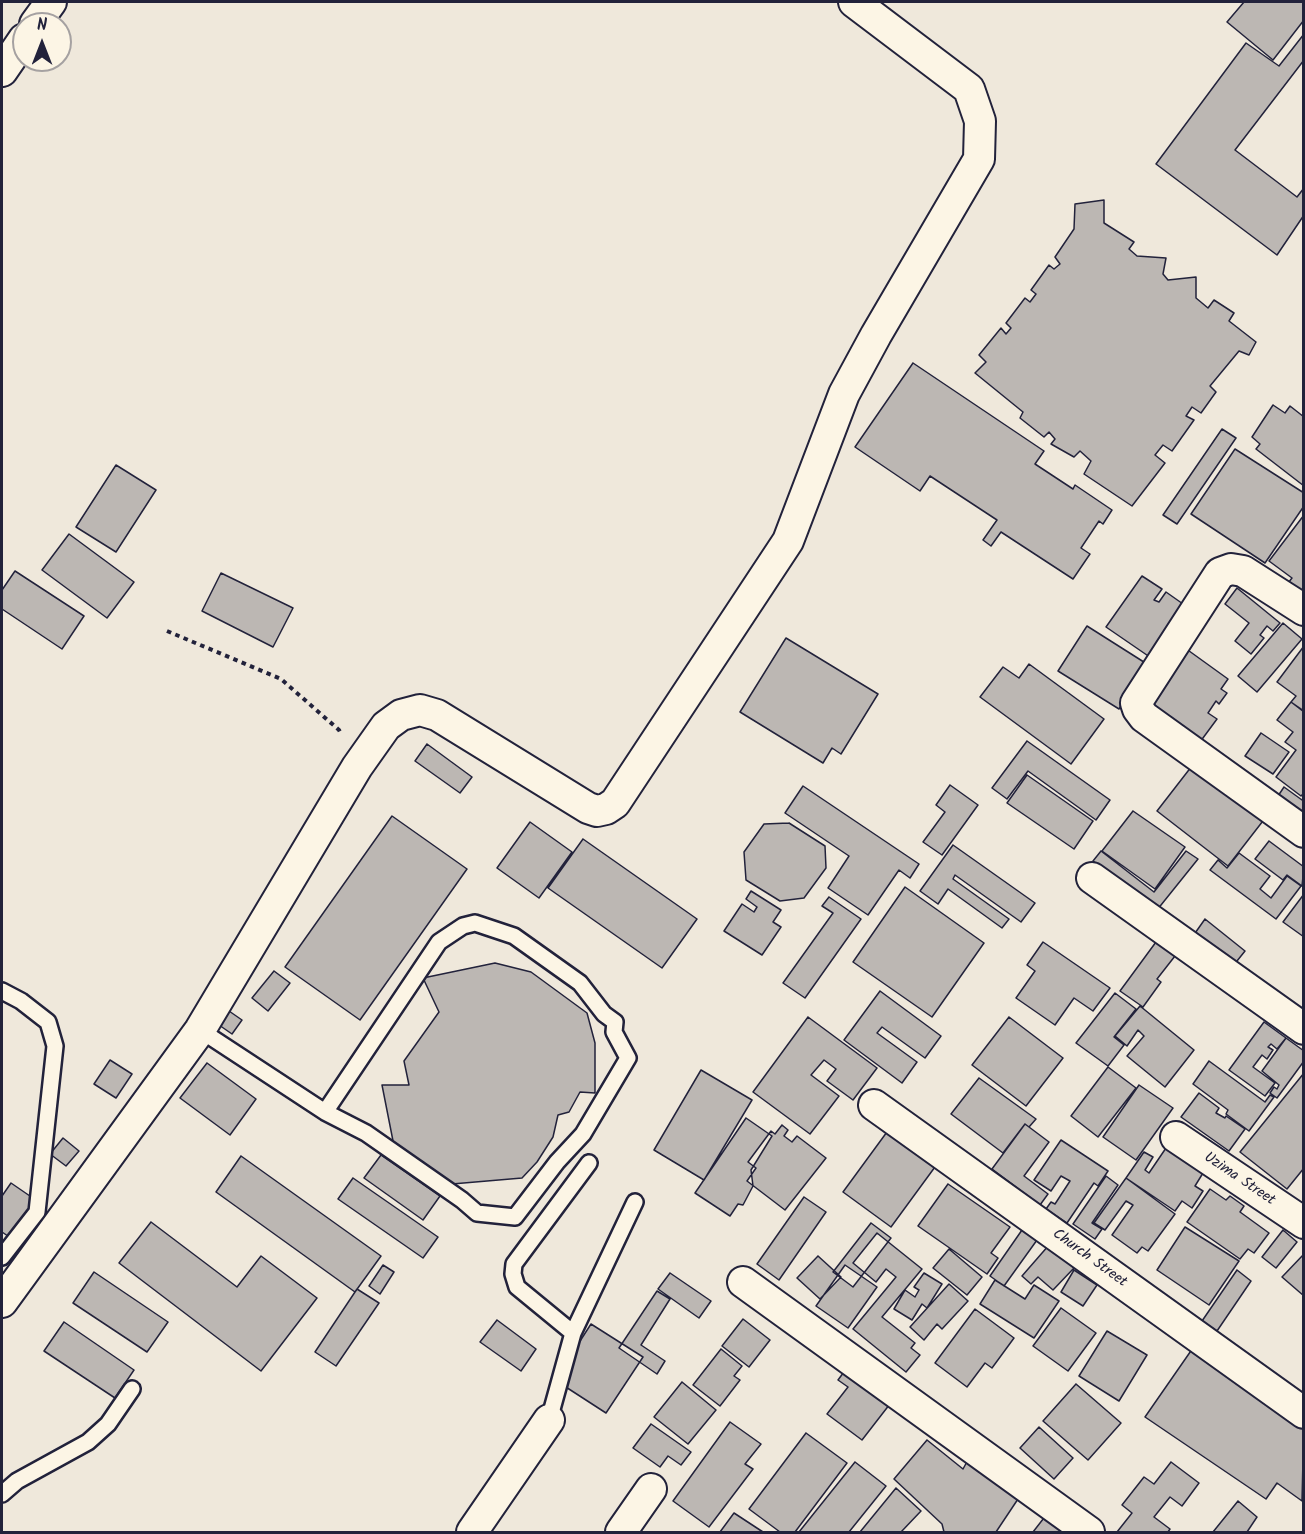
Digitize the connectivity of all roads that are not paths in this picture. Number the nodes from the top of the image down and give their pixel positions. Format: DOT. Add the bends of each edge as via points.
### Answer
graph roads {
  1 [pos="854,2"];
  2 [pos="12,56"];
  3 [pos="2,71"];
  4 [pos="1304,610"];
  5 [pos="1304,831"];
  6 [pos="1092,878"];
  7 [pos="2,991"];
  8 [pos="1304,1029"];
  9 [pos="200,1030"];
  10 [pos="874,1105"];
  11 [pos="326,1112"];
  12 [pos="1176,1137"];
  13 [pos="588,1163"];
  14 [pos="635,1202"];
  15 [pos="1304,1223"];
  16 [pos="2,1257"];
  17 [pos="743,1282"];
  18 [pos="2,1302"];
  19 [pos="573,1333"];
  20 [pos="132,1389"];
  21 [pos="1304,1413"];
  22 [pos="549,1420"];
  23 [pos="651,1489"];
  24 [pos="2,1494"];
  25 [pos="472,1533"];
  26 [pos="621,1533"];
  27 [pos="1089,1533"];
  1 -- 9 [label="street" via="969,89 980,121 979,159 844,394 788,541 615,803 606,809 588,808 437,715 420,710 386,726 357,767"];
  2 -- 3 [label="street"];
  4 -- 5 [label="street" via="1243,571 1231,569 1220,573 1136,703 1144,717"];
  6 -- 8 [label="street"];
  7 -- 16 [label="lane" via="48,1022 55,1046 37,1212"];
  9 -- 11 [label="lane"];
  9 -- 18 [label="street"];
  10 -- 21 [label="street, Church Street"];
  11 -- 11 [label="lane" via="366,1133 477,1213 515,1218 556,1162 584,1134 628,1058 614,1032 615,1022 580,983 514,936 475,923 439,942"];
  12 -- 15 [label="street, Uzima Street"];
  13 -- 19 [label="lane" via="514,1264 513,1274 517,1287"];
  14 -- 19 [label="lane"];
  17 -- 27 [label="street"];
  19 -- 22 [label="lane"];
  20 -- 24 [label="lane" via="108,1424 88,1442 17,1481"];
  22 -- 25 [label="street"];
  23 -- 26 [label="street"];
}
